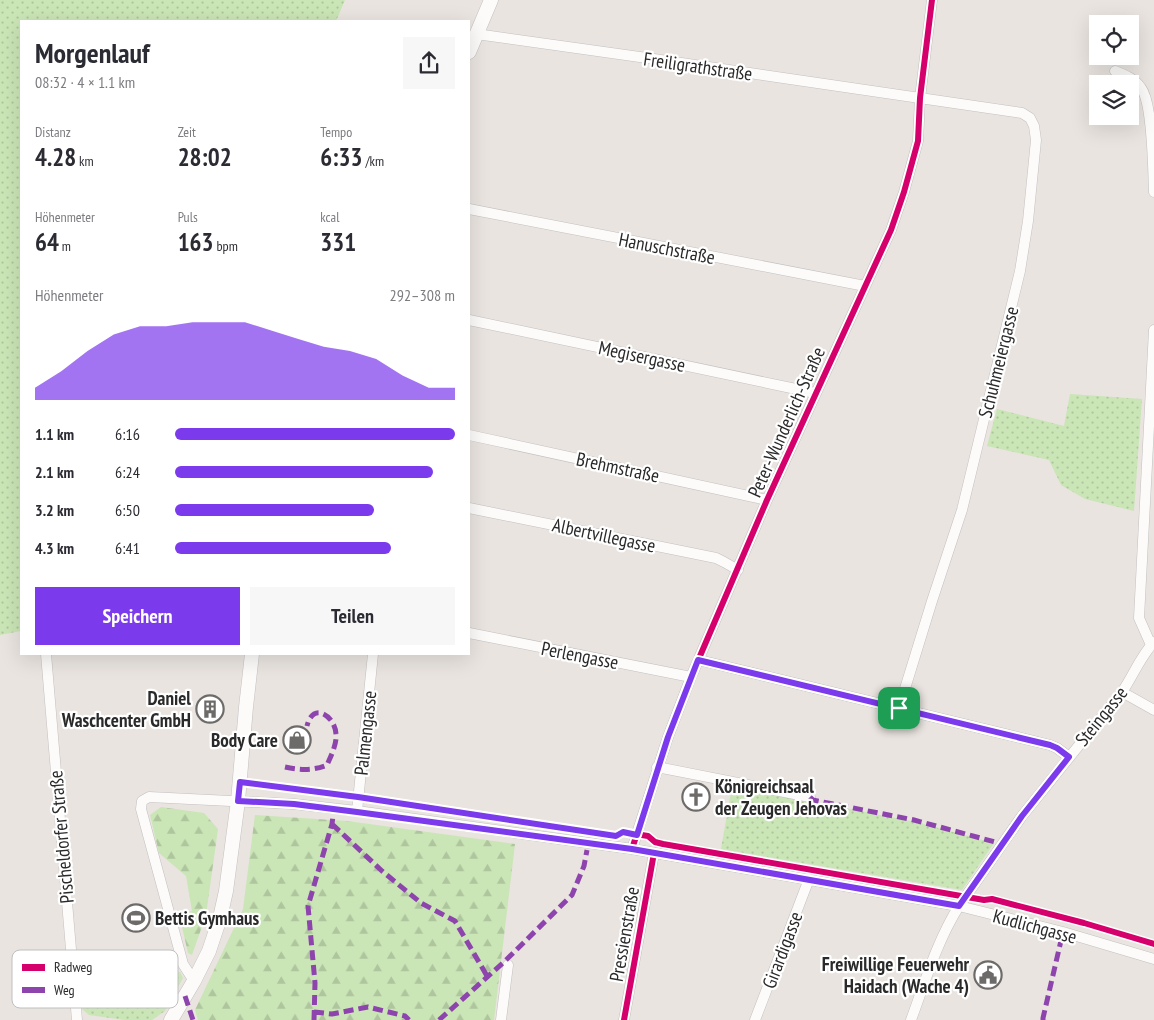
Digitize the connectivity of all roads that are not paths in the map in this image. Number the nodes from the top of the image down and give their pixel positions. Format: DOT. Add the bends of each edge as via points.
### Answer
graph roads {
  1 [pos="491,0"];
  2 [pos="932,0"];
  3 [pos="476,34"];
  4 [pos="470,49"];
  5 [pos="1115,71"];
  6 [pos="920,98"];
  7 [pos="1154,192"];
  8 [pos="470,209"];
  9 [pos="865,286"];
  10 [pos="470,320"];
  11 [pos="1154,330"];
  12 [pos="816,393"];
  13 [pos="470,434"];
  14 [pos="767,500"];
  15 [pos="470,508"];
  16 [pos="738,570"];
  17 [pos="470,633"];
  18 [pos="1153,644"];
  19 [pos="46,655"];
  20 [pos="252,655"];
  21 [pos="373,655"];
  22 [pos="698,660"];
  23 [pos="691,677"];
  24 [pos="1122,692"];
  25 [pos="899,708"];
  26 [pos="1154,710"];
  27 [pos="1069,757"];
  28 [pos="657,767"];
  29 [pos="810,796"];
  30 [pos="238,801"];
  31 [pos="357,812"];
  32 [pos="632,849"];
  33 [pos="654,853"];
  34 [pos="809,879"];
  35 [pos="959,906"];
  36 [pos="71,950"];
  37 [pos="1154,960"];
  38 [pos="508,965"];
  39 [pos="194,981"];
  40 [pos="172,1020"];
  41 [pos="501,1020"];
  42 [pos="624,1020"];
  43 [pos="755,1020"];
  44 [pos="910,1020"];
  1 -- 3 [label="main road"];
  2 -- 6 [label="street, Peter-Wunderlich-Straße"];
  3 -- 4 [label="main road"];
  3 -- 6 [label="street, Freiligrathstraße"];
  5 -- 7 [label="street" via="1127,75 1142,88 1149,109"];
  6 -- 9 [label="street, Peter-Wunderlich-Straße" via="915,155 891,230"];
  6 -- 25 [label="street, Schuhmeiergasse" via="1022,113 1030,118 1036,140 1020,271 1004,338 962,510"];
  8 -- 9 [label="street, Hanuschstraße"];
  9 -- 12 [label="street, Peter-Wunderlich-Straße"];
  10 -- 12 [label="street, Megisergasse"];
  11 -- 18 [label="street" via="1139,618"];
  12 -- 14 [label="street, Peter-Wunderlich-Straße"];
  13 -- 14 [label="street, Brehmstraße"];
  14 -- 16 [label="street, Peter-Wunderlich-Straße"];
  15 -- 16 [label="street, Albertvillegasse" via="716,558"];
  16 -- 22 [label="street, Peter-Wunderlich-Straße"];
  17 -- 23 [label="street, Perlengasse"];
  18 -- 24 [label="street, Steingasse"];
  19 -- 36 [label="street, Pischeldorfer Straße"];
  20 -- 30 [label="main road"];
  21 -- 31 [label="street, Palmengasse"];
  22 -- 23 [label="street, Peter-Wunderlich-Straße"];
  22 -- 25 [label="street"];
  23 -- 28 [label="street, Peter-Wunderlich-Straße"];
  24 -- 26 [label="street"];
  24 -- 27 [label="street, Steingasse"];
  25 -- 27 [label="street" via="1050,745"];
  27 -- 35 [label="street, Steingasse" via="1022,816"];
  28 -- 29 [label="street"];
  28 -- 32 [label="street, Peter-Wunderlich-Straße"];
  30 -- 31 [label="street, Kudlichgasse"];
  30 -- 39 [label="main road" via="220,918"];
  30 -- 39 [label="street, Kudlichgasse" via="149,797 142,801 141,809 183,964"];
  31 -- 32 [label="street, Kudlichgasse"];
  32 -- 33 [label="street, Kudlichgasse"];
  33 -- 34 [label="street, Kudlichgasse"];
  33 -- 42 [label="street, Pressienstraße"];
  34 -- 35 [label="street, Kudlichgasse"];
  34 -- 43 [label="street, Girardigasse"];
  35 -- 37 [label="street, Kudlichgasse" via="1063,932"];
  35 -- 44 [label="street, Steingasse"];
  38 -- 41 [label="street"];
  39 -- 40 [label="main road"];
}
